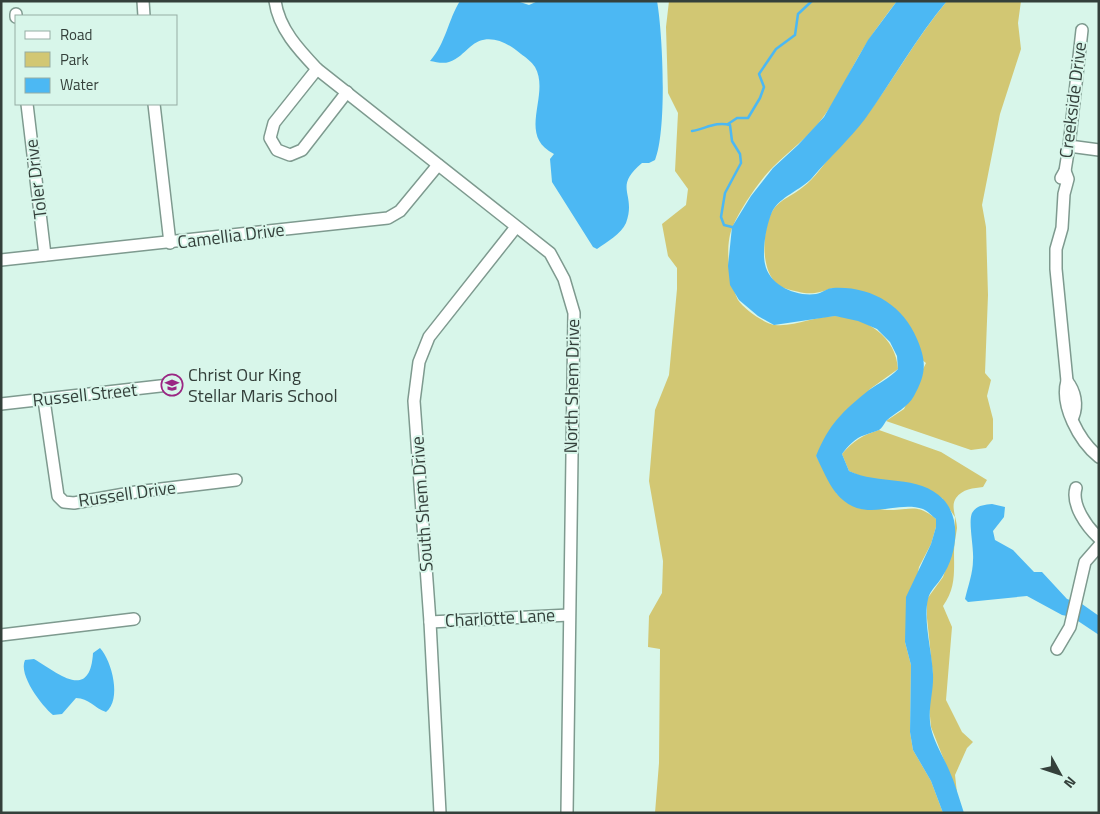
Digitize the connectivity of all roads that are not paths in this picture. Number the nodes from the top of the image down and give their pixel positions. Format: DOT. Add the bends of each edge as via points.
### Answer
graph roads {
  1 [pos="143,1"];
  2 [pos="275,1"];
  3 [pos="144,15"];
  4 [pos="1082,30"];
  5 [pos="317,69"];
  6 [pos="347,92"];
  7 [pos="27,105"];
  8 [pos="154,105"];
  9 [pos="1069,146"];
  10 [pos="1099,150"];
  11 [pos="438,165"];
  12 [pos="516,227"];
  13 [pos="170,243"];
  14 [pos="45,255"];
  15 [pos="1,260"];
  16 [pos="169,385"];
  17 [pos="44,400"];
  18 [pos="1,404"];
  19 [pos="1099,457"];
  20 [pos="236,480"];
  21 [pos="1076,488"];
  22 [pos="1099,538"];
  23 [pos="1099,546"];
  24 [pos="569,615"];
  25 [pos="134,619"];
  26 [pos="430,622"];
  27 [pos="1,635"];
  28 [pos="1057,649"];
  29 [pos="440,813"];
  30 [pos="567,813"];
  1 -- 3 [label="street"];
  2 -- 5 [label="street, North Shem Drive" via="295,46"];
  4 -- 9 [label="street, Creekside Drive"];
  5 -- 6 [label="street, North Shem Drive"];
  5 -- 6 [label="street" via="274,123 270,138 277,150 290,154 302,150"];
  6 -- 11 [label="street, North Shem Drive"];
  7 -- 14 [label="street, Toler Drive"];
  8 -- 13 [label="street"];
  9 -- 10 [label="street"];
  9 -- 19 [label="street, Creekside Drive" via="1062,228 1056,249 1067,380 1064,390 1066,410"];
  11 -- 12 [label="street, North Shem Drive"];
  11 -- 13 [label="street, Camellia Drive" via="400,211 388,218"];
  12 -- 24 [label="street, North Shem Drive" via="550,253 564,279 574,313"];
  12 -- 26 [label="street, South Shem Drive" via="429,337 419,362 414,401"];
  13 -- 14 [label="street, Camellia Drive"];
  14 -- 15 [label="street, Camellia Drive"];
  16 -- 17 [label="street, Russell Street"];
  17 -- 18 [label="street, Russell Street"];
  17 -- 20 [label="street, Russell Drive" via="58,496 64,502"];
  21 -- 22 [label="street" via="1074,493 1080,514"];
  23 -- 28 [label="street" via="1085,562 1070,627"];
  24 -- 26 [label="street, Charlotte Lane"];
  24 -- 30 [label="street, North Shem Drive"];
  25 -- 27 [label="street"];
  26 -- 29 [label="street, South Shem Drive"];
}
